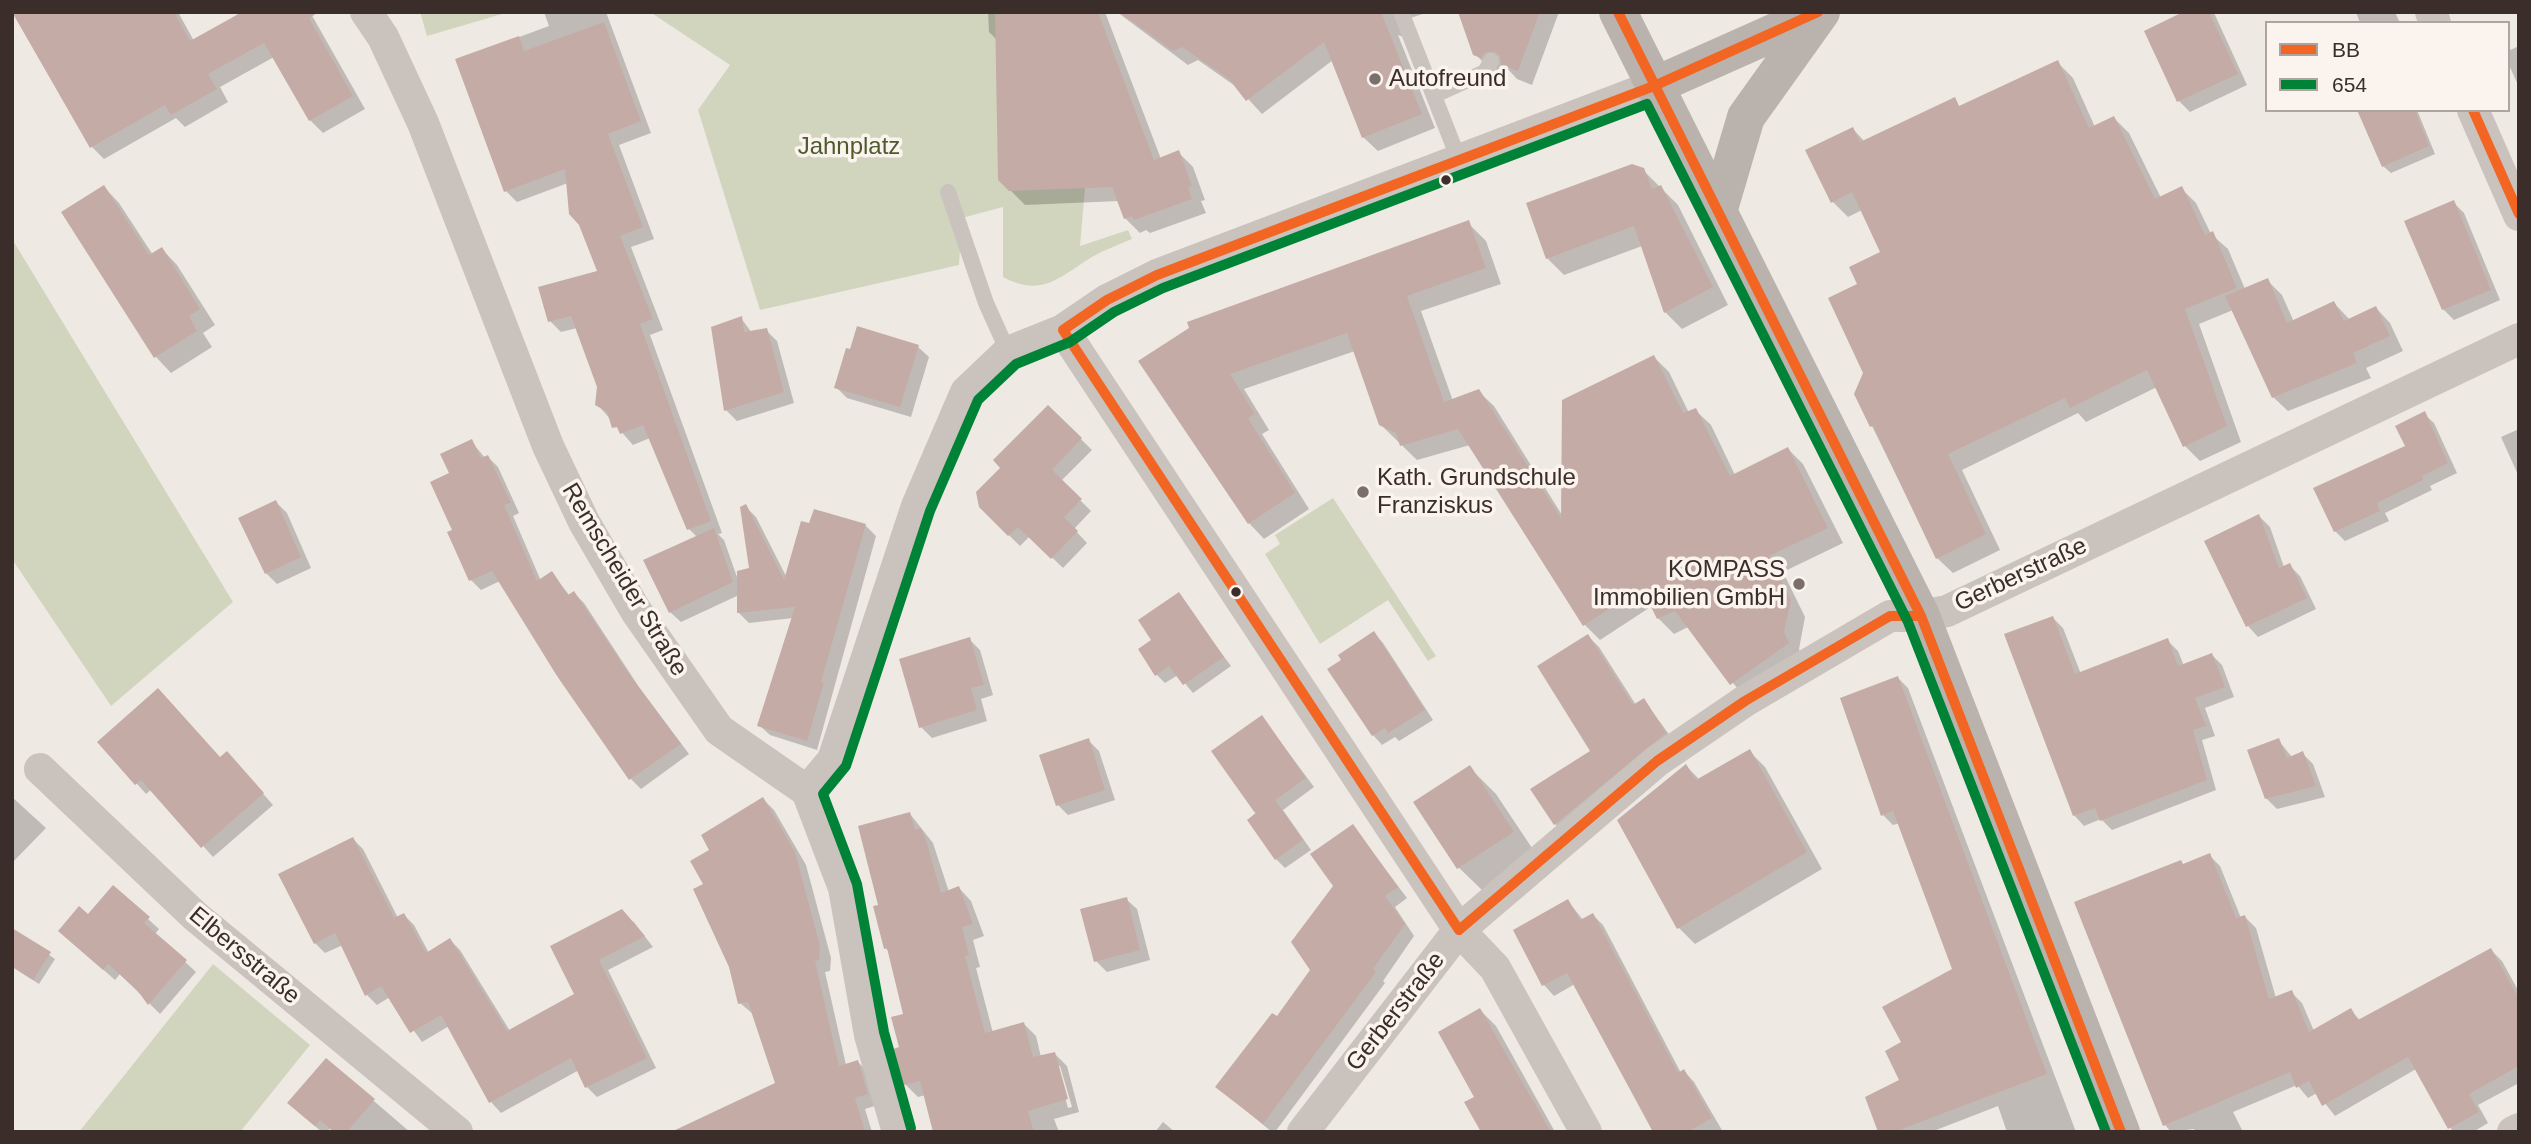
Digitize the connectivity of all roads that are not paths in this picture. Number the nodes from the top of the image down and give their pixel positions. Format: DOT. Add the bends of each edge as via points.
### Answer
graph roads {
  1 [pos="1401,12"];
  2 [pos="1618,12"];
  3 [pos="1820,12"];
  4 [pos="377,20"];
  5 [pos="1491,61"];
  6 [pos="1654,86"];
  7 [pos="1435,95"];
  8 [pos="2474,112"];
  9 [pos="1459,160"];
  10 [pos="948,192"];
  11 [pos="1718,212"];
  12 [pos="2519,215"];
  13 [pos="1063,330"];
  14 [pos="2519,339"];
  15 [pos="1009,352"];
  16 [pos="1921,617"];
  17 [pos="40,769"];
  18 [pos="807,791"];
  19 [pos="1460,930"];
  20 [pos="2519,1129"];
  21 [pos="457,1132"];
  22 [pos="898,1132"];
  23 [pos="1303,1132"];
  24 [pos="1586,1132"];
  25 [pos="2121,1132"];
  26 [pos="2513,1132"];
  1 -- 7 [label="lane"];
  2 -- 6 [label="main road"];
  3 -- 6 [label="main road"];
  3 -- 11 [label="main road" via="1746,117"];
  4 -- 18 [label="street, Remscheider Straße" via="423,123 548,446 583,522 636,611 719,730"];
  5 -- 7 [label="lane" via="1485,72"];
  6 -- 9 [label="street"];
  6 -- 11 [label="main road"];
  7 -- 9 [label="lane"];
  8 -- 12 [label="street"];
  9 -- 13 [label="street" via="1157,275 1107,300"];
  10 -- 15 [label="lane" via="986,303"];
  11 -- 16 [label="main road"];
  13 -- 15 [label="street"];
  13 -- 19 [label="street"];
  14 -- 16 [label="street, Gerberstraße" via="1947,611"];
  15 -- 18 [label="street" via="966,392 917,506 833,760"];
  16 -- 19 [label="street, Gerberstraße" via="1890,616 1745,701 1657,761"];
  16 -- 25 [label="main road"];
  17 -- 21 [label="street, Elbersstraße" via="195,916"];
  18 -- 22 [label="street" via="844,888 870,1035"];
  19 -- 23 [label="street, Gerberstraße"];
  19 -- 24 [label="street" via="1494,968"];
  20 -- 26 [label="street"];
}
